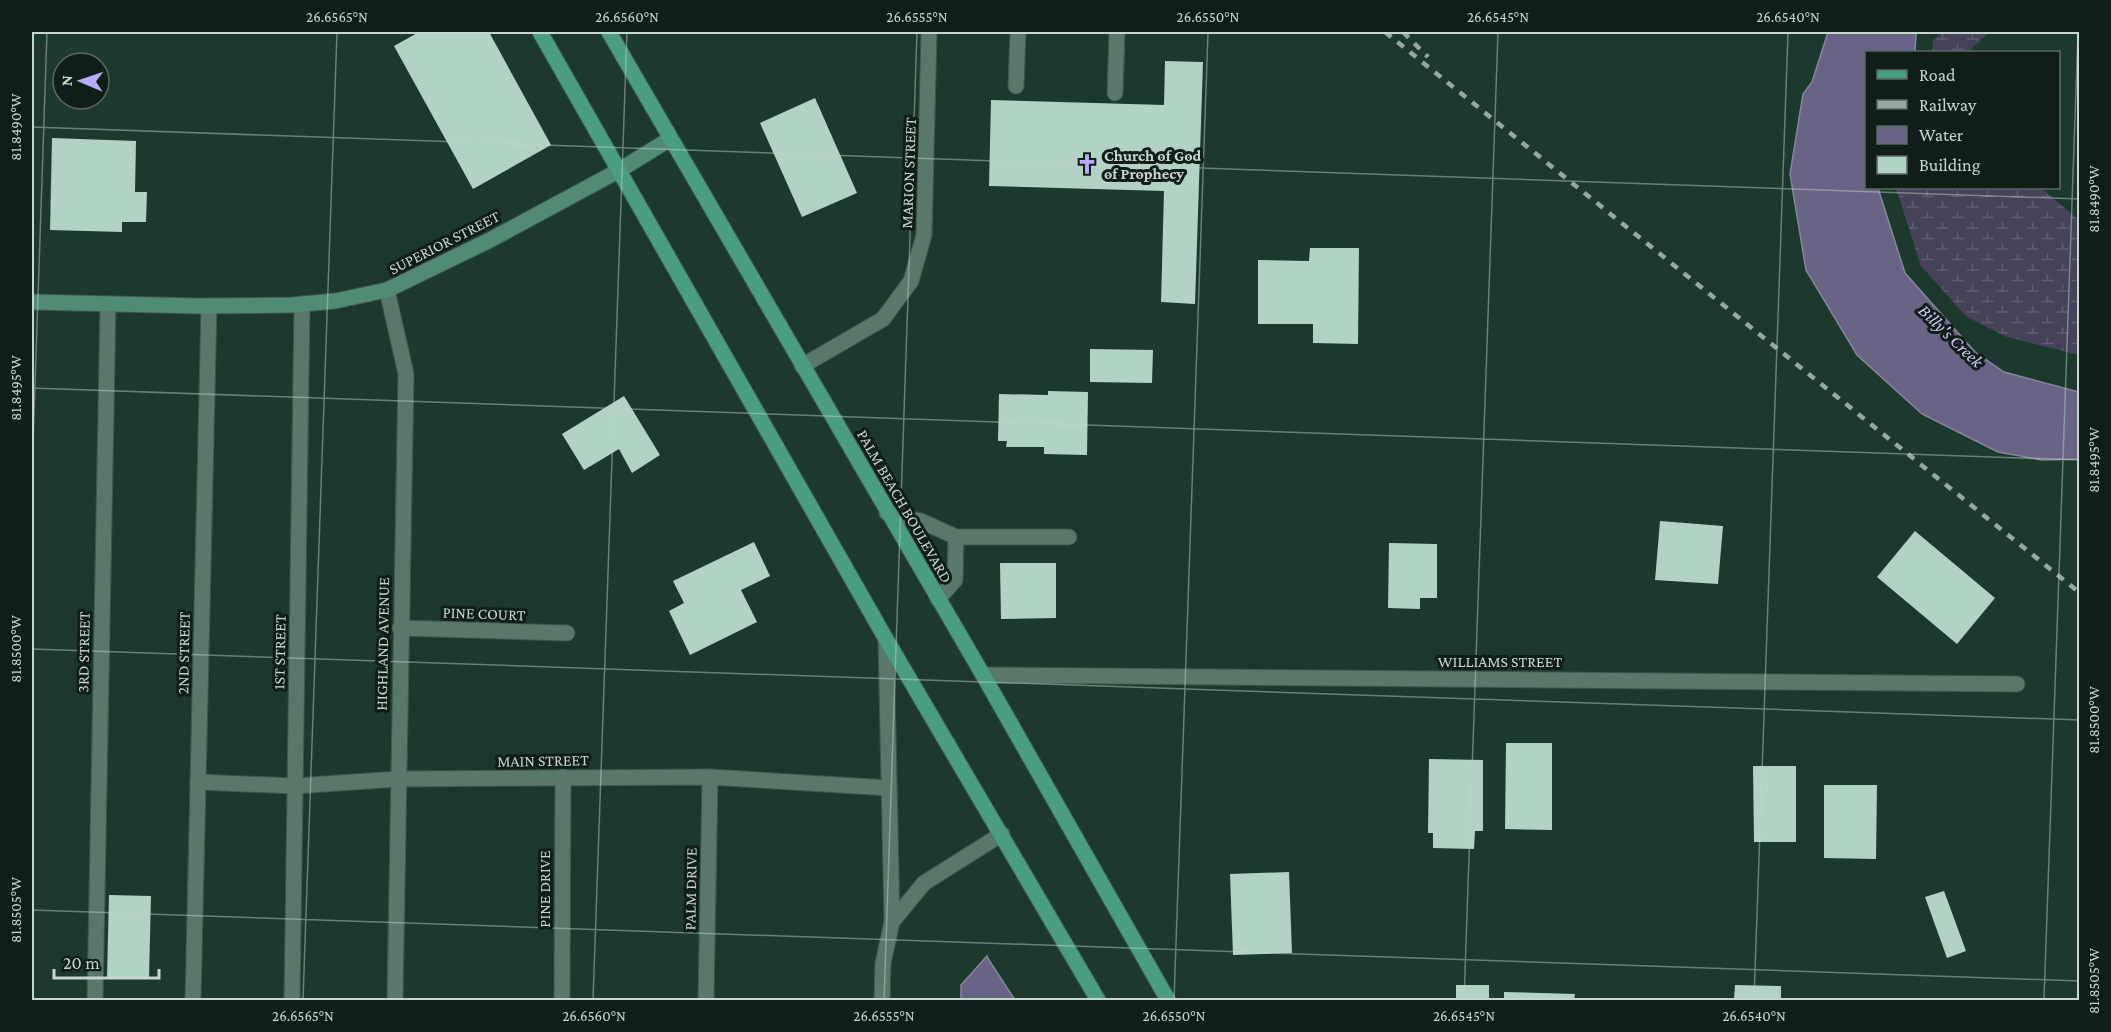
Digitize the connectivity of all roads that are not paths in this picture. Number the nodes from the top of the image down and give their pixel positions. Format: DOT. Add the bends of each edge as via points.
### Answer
graph roads {
  1 [pos="540,32"];
  2 [pos="609,32"];
  3 [pos="929,32"];
  4 [pos="1018,32"];
  5 [pos="1117,32"];
  6 [pos="1016,86"];
  7 [pos="1115,93"];
  8 [pos="670,139"];
  9 [pos="618,171"];
  10 [pos="387,290"];
  11 [pos="32,302"];
  12 [pos="108,304"];
  13 [pos="302,304"];
  14 [pos="209,306"];
  15 [pos="802,366"];
  16 [pos="887,513"];
  17 [pos="956,537"];
  18 [pos="1069,537"];
  19 [pos="938,599"];
  20 [pos="400,628"];
  21 [pos="567,633"];
  22 [pos="886,639"];
  23 [pos="983,675"];
  24 [pos="2017,684"];
  25 [pos="563,777"];
  26 [pos="710,777"];
  27 [pos="398,779"];
  28 [pos="198,782"];
  29 [pos="295,786"];
  30 [pos="889,788"];
  31 [pos="1002,834"];
  32 [pos="892,922"];
  33 [pos="95,1000"];
  34 [pos="193,1000"];
  35 [pos="292,1000"];
  36 [pos="395,1000"];
  37 [pos="562,1000"];
  38 [pos="706,1000"];
  39 [pos="882,1000"];
  40 [pos="1098,1000"];
  41 [pos="1168,1000"];
  1 -- 9 [label="main road"];
  2 -- 8 [label="main road, PALM BEACH BOULEVARD"];
  3 -- 15 [label="street, MARION STREET" via="924,235 910,281 882,319"];
  4 -- 6 [label="street"];
  5 -- 7 [label="street"];
  8 -- 9 [label="street, SUPERIOR STREET"];
  8 -- 15 [label="main road, PALM BEACH BOULEVARD"];
  9 -- 10 [label="street, SUPERIOR STREET"];
  9 -- 22 [label="main road"];
  10 -- 13 [label="street, SUPERIOR STREET"];
  10 -- 20 [label="street, HIGHLAND AVENUE" via="406,374"];
  11 -- 12 [label="street, SUPERIOR STREET"];
  12 -- 14 [label="street, SUPERIOR STREET"];
  12 -- 33 [label="street, 3RD STREET"];
  13 -- 14 [label="street, SUPERIOR STREET"];
  13 -- 29 [label="street, 1ST STREET"];
  14 -- 28 [label="street, 2ND STREET"];
  15 -- 16 [label="main road, PALM BEACH BOULEVARD"];
  16 -- 17 [label="street" via="921,521"];
  16 -- 19 [label="main road, PALM BEACH BOULEVARD"];
  17 -- 18 [label="street"];
  17 -- 19 [label="street" via="955,580"];
  19 -- 23 [label="main road, PALM BEACH BOULEVARD"];
  20 -- 21 [label="street, PINE COURT"];
  20 -- 27 [label="street, HIGHLAND AVENUE"];
  22 -- 30 [label="street"];
  22 -- 31 [label="main road"];
  23 -- 24 [label="street, WILLIAMS STREET"];
  23 -- 41 [label="main road, PALM BEACH BOULEVARD"];
  25 -- 26 [label="street, MAIN STREET"];
  25 -- 27 [label="street, MAIN STREET"];
  25 -- 37 [label="street, PINE DRIVE"];
  26 -- 30 [label="street, MAIN STREET"];
  26 -- 38 [label="street, PALM DRIVE"];
  27 -- 29 [label="street, MAIN STREET"];
  27 -- 36 [label="street, HIGHLAND AVENUE"];
  28 -- 29 [label="street, MAIN STREET"];
  28 -- 34 [label="street, 2ND STREET"];
  29 -- 35 [label="street, 1ST STREET"];
  30 -- 32 [label="street"];
  31 -- 32 [label="street" via="924,883"];
  31 -- 40 [label="main road"];
  32 -- 39 [label="street" via="883,963"];
}
